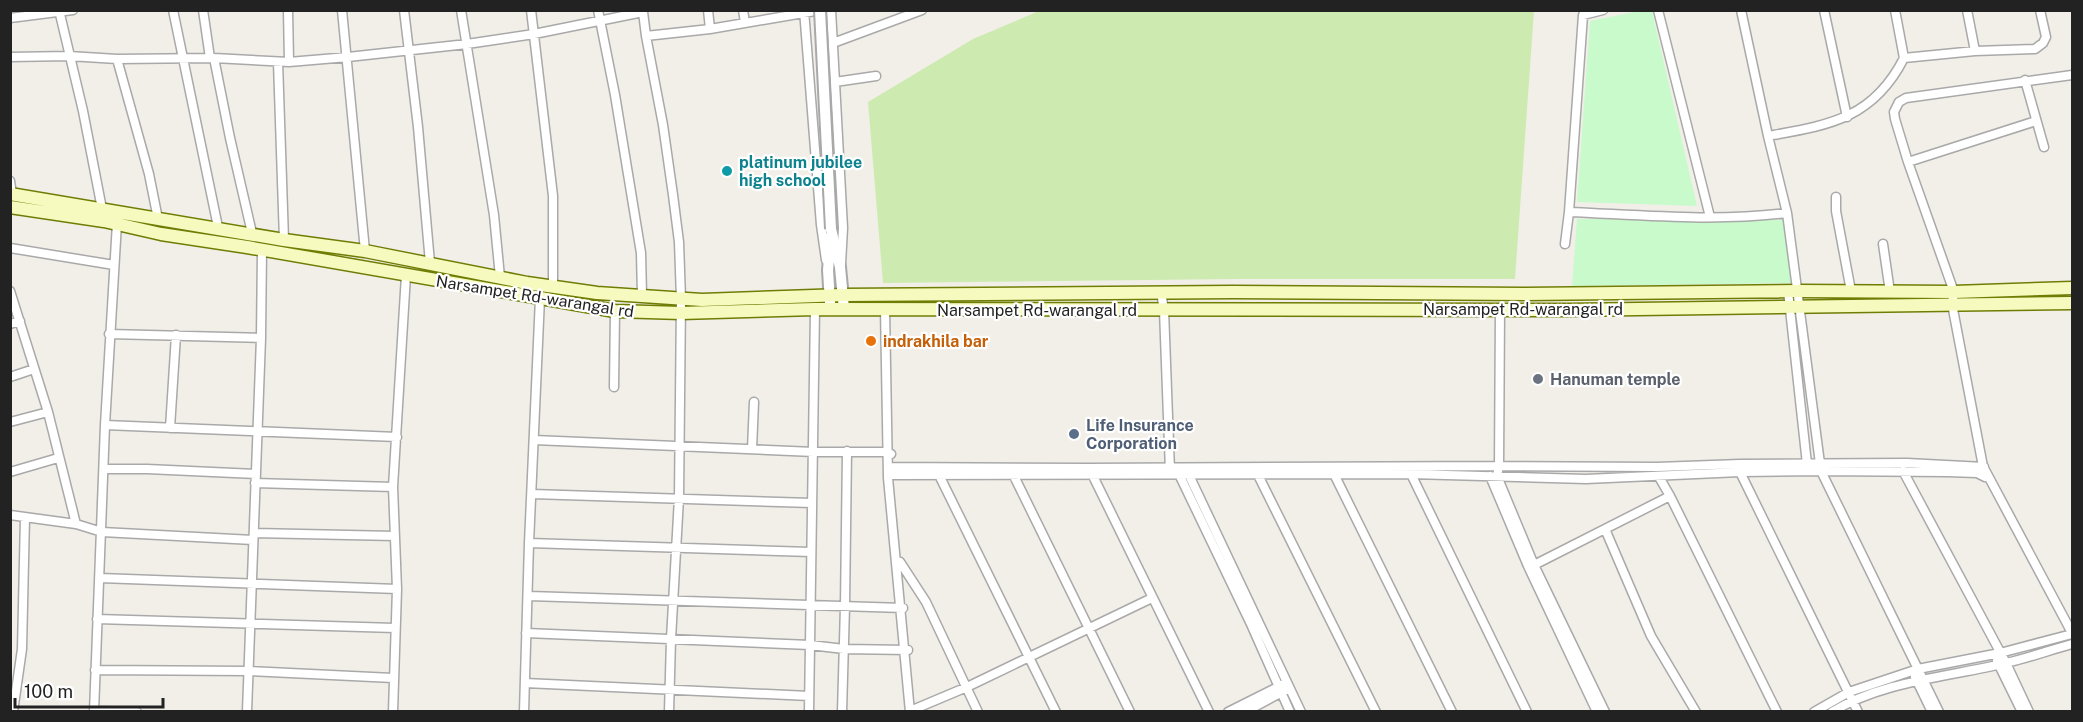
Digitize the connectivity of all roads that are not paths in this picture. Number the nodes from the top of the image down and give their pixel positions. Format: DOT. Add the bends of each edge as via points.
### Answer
graph roads {
  1 [pos="73,10"];
  2 [pos="173,10"];
  3 [pos="203,10"];
  4 [pos="288,10"];
  5 [pos="342,10"];
  6 [pos="404,10"];
  7 [pos="460,10"];
  8 [pos="531,10"];
  9 [pos="598,10"];
  10 [pos="708,10"];
  11 [pos="743,10"];
  12 [pos="820,10"];
  13 [pos="831,10"];
  14 [pos="922,10"];
  15 [pos="1603,10"];
  16 [pos="1658,10"];
  17 [pos="1741,10"];
  18 [pos="1824,10"];
  19 [pos="1895,10"];
  20 [pos="1967,10"];
  21 [pos="2040,10"];
  22 [pos="59,11"];
  23 [pos="643,11"];
  24 [pos="804,13"];
  25 [pos="1584,13"];
  26 [pos="10,18"];
  27 [pos="599,21"];
  28 [pos="745,23"];
  29 [pos="710,29"];
  30 [pos="534,34"];
  31 [pos="646,36"];
  32 [pos="833,43"];
  33 [pos="467,44"];
  34 [pos="408,51"];
  35 [pos="1975,51"];
  36 [pos="69,56"];
  37 [pos="10,57"];
  38 [pos="348,57"];
  39 [pos="212,58"];
  40 [pos="1904,58"];
  41 [pos="117,59"];
  42 [pos="184,59"];
  43 [pos="278,62"];
  44 [pos="289,62"];
  45 [pos="2073,75"];
  46 [pos="876,76"];
  47 [pos="2025,80"];
  48 [pos="835,82"];
  49 [pos="1848,117"];
  50 [pos="2036,121"];
  51 [pos="1768,136"];
  52 [pos="2044,147"];
  53 [pos="1908,162"];
  54 [pos="11,189"];
  55 [pos="1836,197"];
  56 [pos="10,207"];
  57 [pos="1569,212"];
  58 [pos="1787,213"];
  59 [pos="1710,217"];
  60 [pos="108,218"];
  61 [pos="158,219"];
  62 [pos="218,227"];
  63 [pos="831,229"];
  64 [pos="252,233"];
  65 [pos="284,240"];
  66 [pos="1565,244"];
  67 [pos="1883,244"];
  68 [pos="10,248"];
  69 [pos="262,249"];
  70 [pos="365,251"];
  71 [pos="430,263"];
  72 [pos="114,264"];
  73 [pos="840,267"];
  74 [pos="828,270"];
  75 [pos="406,275"];
  76 [pos="500,277"];
  77 [pos="553,287"];
  78 [pos="2073,288"];
  79 [pos="10,291"];
  80 [pos="1793,291"];
  81 [pos="1851,291"];
  82 [pos="1161,292"];
  83 [pos="1890,292"];
  84 [pos="642,295"];
  85 [pos="843,295"];
  86 [pos="829,296"];
  87 [pos="540,298"];
  88 [pos="1953,298"];
  89 [pos="681,299"];
  90 [pos="2073,303"];
  91 [pos="1500,308"];
  92 [pos="1796,308"];
  93 [pos="815,309"];
  94 [pos="830,309"];
  95 [pos="844,309"];
  96 [pos="887,310"];
  97 [pos="1164,310"];
  98 [pos="615,311"];
  99 [pos="681,313"];
  100 [pos="20,321"];
  101 [pos="10,324"];
  102 [pos="109,334"];
  103 [pos="176,335"];
  104 [pos="261,338"];
  105 [pos="34,369"];
  106 [pos="10,376"];
  107 [pos="614,387"];
  108 [pos="754,402"];
  109 [pos="48,412"];
  110 [pos="10,422"];
  111 [pos="105,425"];
  112 [pos="170,428"];
  113 [pos="257,432"];
  114 [pos="398,437"];
  115 [pos="534,440"];
  116 [pos="679,446"];
  117 [pos="752,449"];
  118 [pos="847,451"];
  119 [pos="814,452"];
  120 [pos="889,453"];
  121 [pos="58,458"];
  122 [pos="1807,464"];
  123 [pos="1499,466"];
  124 [pos="935,467"];
  125 [pos="1821,467"];
  126 [pos="1010,468"];
  127 [pos="104,470"];
  128 [pos="1980,470"];
  129 [pos="1178,471"];
  130 [pos="1903,471"];
  131 [pos="10,472"];
  132 [pos="890,472"];
  133 [pos="1091,472"];
  134 [pos="1740,472"];
  135 [pos="1334,474"];
  136 [pos="1412,474"];
  137 [pos="1258,475"];
  138 [pos="939,476"];
  139 [pos="1015,476"];
  140 [pos="1494,476"];
  141 [pos="1659,477"];
  142 [pos="255,479"];
  143 [pos="393,488"];
  144 [pos="532,494"];
  145 [pos="1671,496"];
  146 [pos="680,498"];
  147 [pos="812,503"];
  148 [pos="10,515"];
  149 [pos="25,517"];
  150 [pos="76,524"];
  151 [pos="1605,529"];
  152 [pos="102,532"];
  153 [pos="395,536"];
  154 [pos="254,537"];
  155 [pos="529,543"];
  156 [pos="676,549"];
  157 [pos="811,552"];
  158 [pos="900,562"];
  159 [pos="1534,564"];
  160 [pos="100,578"];
  161 [pos="252,583"];
  162 [pos="397,589"];
  163 [pos="529,596"];
  164 [pos="1152,598"];
  165 [pos="674,600"];
  166 [pos="811,605"];
  167 [pos="845,606"];
  168 [pos="902,608"];
  169 [pos="97,619"];
  170 [pos="251,624"];
  171 [pos="395,628"];
  172 [pos="1090,629"];
  173 [pos="525,633"];
  174 [pos="671,639"];
  175 [pos="2071,640"];
  176 [pos="810,645"];
  177 [pos="844,649"];
  178 [pos="906,649"];
  179 [pos="1997,653"];
  180 [pos="1029,657"];
  181 [pos="2003,664"];
  182 [pos="95,670"];
  183 [pos="1915,670"];
  184 [pos="249,671"];
  185 [pos="393,678"];
  186 [pos="1921,681"];
  187 [pos="525,683"];
  188 [pos="967,687"];
  189 [pos="1285,687"];
  190 [pos="670,691"];
  191 [pos="809,696"];
  192 [pos="1848,700"];
  193 [pos="13,711"];
  194 [pos="94,711"];
  195 [pos="137,711"];
  196 [pos="247,711"];
  197 [pos="393,711"];
  198 [pos="524,711"];
  199 [pos="669,711"];
  200 [pos="809,711"];
  201 [pos="842,711"];
  202 [pos="912,711"];
  203 [pos="978,711"];
  204 [pos="1056,711"];
  205 [pos="1130,711"];
  206 [pos="1209,711"];
  207 [pos="1228,711"];
  208 [pos="1245,711"];
  209 [pos="1290,711"];
  210 [pos="1301,711"];
  211 [pos="1376,711"];
  212 [pos="1452,711"];
  213 [pos="1527,711"];
  214 [pos="1597,711"];
  215 [pos="1605,711"];
  216 [pos="1696,711"];
  217 [pos="1777,711"];
  218 [pos="1814,711"];
  219 [pos="1832,711"];
  220 [pos="1858,711"];
  221 [pos="1932,711"];
  222 [pos="1940,711"];
  223 [pos="2022,711"];
  224 [pos="2029,711"];
  1 -- 22 [label="street"];
  2 -- 42 [label="street"];
  3 -- 39 [label="street"];
  4 -- 44 [label="street"];
  5 -- 38 [label="street"];
  6 -- 34 [label="street"];
  7 -- 33 [label="street"];
  8 -- 30 [label="street"];
  9 -- 27 [label="street"];
  10 -- 29 [label="street"];
  11 -- 28 [label="street"];
  12 -- 24 [label="street"];
  12 -- 63 [label="street, bridge"];
  13 -- 32 [label="street"];
  14 -- 32 [label="street"];
  15 -- 25 [label="street"];
  16 -- 59 [label="street"];
  17 -- 51 [label="street"];
  18 -- 49 [label="street"];
  19 -- 40 [label="street"];
  20 -- 35 [label="street"];
  21 -- 35 [label="street" via="2046,37 2039,48"];
  22 -- 26 [label="street"];
  22 -- 36 [label="street"];
  23 -- 27 [label="street"];
  23 -- 31 [label="street"];
  24 -- 28 [label="street"];
  24 -- 74 [label="street"];
  25 -- 57 [label="street"];
  27 -- 30 [label="street"];
  27 -- 84 [label="street" via="642,253"];
  28 -- 29 [label="street"];
  29 -- 31 [label="street"];
  30 -- 33 [label="street"];
  30 -- 77 [label="street" via="553,196"];
  31 -- 89 [label="street" via="674,195"];
  32 -- 48 [label="street"];
  33 -- 34 [label="street"];
  33 -- 76 [label="street"];
  34 -- 38 [label="street"];
  34 -- 71 [label="street"];
  35 -- 40 [label="street"];
  36 -- 37 [label="street"];
  36 -- 41 [label="street"];
  36 -- 60 [label="street"];
  38 -- 44 [label="street"];
  38 -- 70 [label="street"];
  39 -- 42 [label="street"];
  39 -- 43 [label="street"];
  39 -- 64 [label="street"];
  40 -- 49 [label="street" via="1874,100"];
  41 -- 42 [label="street"];
  41 -- 61 [label="street"];
  42 -- 62 [label="street"];
  43 -- 44 [label="street"];
  43 -- 65 [label="street"];
  45 -- 47 [label="street"];
  46 -- 48 [label="street"];
  47 -- 50 [label="street"];
  47 -- 53 [label="street" via="1899,102 1895,119"];
  48 -- 73 [label="street" via="843,228"];
  49 -- 51 [label="street"];
  50 -- 52 [label="street"];
  50 -- 53 [label="street"];
  51 -- 58 [label="street"];
  53 -- 88 [label="street"];
  54 -- 60 [label="main road, Narsampet Rd-warangal rd"];
  55 -- 81 [label="street"];
  56 -- 60 [label="main road, Narsampet Rd-warangal rd"];
  57 -- 59 [label="street"];
  57 -- 66 [label="street"];
  58 -- 59 [label="street"];
  58 -- 80 [label="street"];
  60 -- 61 [label="main road, Narsampet Rd-warangal rd"];
  60 -- 69 [label="main road, Narsampet Rd-warangal rd" via="161,234"];
  60 -- 72 [label="street"];
  61 -- 62 [label="main road, Narsampet Rd-warangal rd"];
  62 -- 64 [label="main road, Narsampet Rd-warangal rd"];
  63 -- 73 [label="street"];
  63 -- 74 [label="street"];
  64 -- 65 [label="main road, Narsampet Rd-warangal rd"];
  65 -- 70 [label="main road, Narsampet Rd-warangal rd"];
  67 -- 83 [label="street"];
  68 -- 72 [label="street"];
  69 -- 75 [label="main road, Narsampet Rd-warangal rd"];
  69 -- 104 [label="street"];
  70 -- 71 [label="main road, Narsampet Rd-warangal rd"];
  71 -- 76 [label="main road, Narsampet Rd-warangal rd"];
  72 -- 102 [label="street"];
  73 -- 85 [label="street"];
  74 -- 86 [label="street"];
  75 -- 87 [label="main road, Narsampet Rd-warangal rd"];
  75 -- 114 [label="street"];
  76 -- 77 [label="main road, Narsampet Rd-warangal rd"];
  77 -- 84 [label="main road, Narsampet Rd-warangal rd"];
  78 -- 88 [label="main road, Narsampet Rd-warangal rd"];
  79 -- 100 [label="street"];
  80 -- 81 [label="main road, Narsampet Rd-warangal rd"];
  80 -- 82 [label="main road, Narsampet Rd-warangal rd"];
  80 -- 92 [label="street"];
  81 -- 83 [label="main road, Narsampet Rd-warangal rd"];
  82 -- 85 [label="main road, Narsampet Rd-warangal rd"];
  82 -- 97 [label="street"];
  83 -- 88 [label="main road, Narsampet Rd-warangal rd"];
  84 -- 89 [label="main road, Narsampet Rd-warangal rd"];
  85 -- 86 [label="main road, Narsampet Rd-warangal rd"];
  85 -- 95 [label="street"];
  86 -- 89 [label="main road, Narsampet Rd-warangal rd"];
  86 -- 94 [label="street"];
  87 -- 98 [label="main road, Narsampet Rd-warangal rd"];
  87 -- 115 [label="street"];
  88 -- 90 [label="main road, Narsampet Rd-warangal rd"];
  88 -- 92 [label="main road, Narsampet Rd-warangal rd"];
  88 -- 128 [label="street"];
  89 -- 99 [label="street"];
  91 -- 92 [label="main road, Narsampet Rd-warangal rd"];
  91 -- 97 [label="main road, Narsampet Rd-warangal rd"];
  91 -- 123 [label="street"];
  92 -- 122 [label="street"];
  92 -- 125 [label="street"];
  93 -- 94 [label="main road, Narsampet Rd-warangal rd"];
  93 -- 99 [label="main road, Narsampet Rd-warangal rd"];
  93 -- 119 [label="street"];
  94 -- 95 [label="main road, Narsampet Rd-warangal rd"];
  95 -- 96 [label="main road, Narsampet Rd-warangal rd"];
  96 -- 97 [label="main road, Narsampet Rd-warangal rd"];
  96 -- 120 [label="street"];
  97 -- 129 [label="street"];
  98 -- 99 [label="main road, Narsampet Rd-warangal rd"];
  98 -- 107 [label="street"];
  99 -- 116 [label="street"];
  100 -- 101 [label="street"];
  100 -- 105 [label="street"];
  102 -- 103 [label="street"];
  102 -- 111 [label="street"];
  103 -- 104 [label="street"];
  103 -- 112 [label="street"];
  104 -- 113 [label="street"];
  105 -- 106 [label="street"];
  105 -- 109 [label="street"];
  108 -- 117 [label="street"];
  109 -- 110 [label="street"];
  109 -- 121 [label="street"];
  111 -- 112 [label="street"];
  111 -- 127 [label="street"];
  112 -- 113 [label="street"];
  113 -- 114 [label="street"];
  113 -- 142 [label="street"];
  114 -- 143 [label="street"];
  115 -- 116 [label="street"];
  115 -- 144 [label="street"];
  116 -- 117 [label="street"];
  116 -- 146 [label="street"];
  117 -- 119 [label="street"];
  118 -- 119 [label="street"];
  118 -- 120 [label="street"];
  118 -- 167 [label="street"];
  119 -- 147 [label="street"];
  120 -- 132 [label="street"];
  121 -- 131 [label="street"];
  121 -- 150 [label="street"];
  122 -- 123 [label="street"];
  122 -- 125 [label="street"];
  123 -- 129 [label="street"];
  123 -- 140 [label="street"];
  124 -- 126 [label="street"];
  124 -- 132 [label="street"];
  124 -- 138 [label="street"];
  125 -- 128 [label="street" via="1907,463"];
  125 -- 130 [label="street"];
  125 -- 134 [label="street"];
  125 -- 183 [label="street"];
  126 -- 133 [label="street"];
  126 -- 139 [label="street"];
  127 -- 142 [label="street" via="147,469"];
  127 -- 152 [label="street"];
  128 -- 130 [label="street"];
  128 -- 175 [label="street"];
  129 -- 133 [label="street"];
  129 -- 137 [label="street"];
  129 -- 189 [label="street"];
  130 -- 179 [label="street"];
  132 -- 138 [label="street"];
  132 -- 158 [label="street"];
  132 -- 168 [label="street"];
  133 -- 139 [label="street"];
  133 -- 164 [label="street"];
  134 -- 141 [label="street"];
  134 -- 192 [label="street"];
  135 -- 136 [label="street"];
  135 -- 137 [label="street"];
  135 -- 212 [label="street"];
  136 -- 140 [label="street"];
  136 -- 213 [label="street"];
  137 -- 211 [label="street"];
  138 -- 139 [label="street"];
  138 -- 180 [label="street"];
  139 -- 172 [label="street"];
  140 -- 141 [label="street"];
  140 -- 159 [label="street"];
  140 -- 214 [label="street" via="1528,566"];
  141 -- 145 [label="street"];
  142 -- 143 [label="street"];
  142 -- 154 [label="street"];
  143 -- 153 [label="street"];
  144 -- 146 [label="street"];
  144 -- 155 [label="street"];
  145 -- 151 [label="street"];
  145 -- 217 [label="street"];
  146 -- 147 [label="street"];
  146 -- 156 [label="street"];
  147 -- 157 [label="street"];
  148 -- 149 [label="street"];
  149 -- 150 [label="street"];
  149 -- 193 [label="street" via="22,649"];
  150 -- 152 [label="street"];
  151 -- 159 [label="street"];
  151 -- 216 [label="street" via="1652,636"];
  152 -- 154 [label="street"];
  152 -- 160 [label="street"];
  153 -- 154 [label="street"];
  153 -- 162 [label="street"];
  154 -- 161 [label="street"];
  155 -- 156 [label="street"];
  155 -- 163 [label="street"];
  156 -- 157 [label="street"];
  156 -- 165 [label="street"];
  157 -- 166 [label="street"];
  158 -- 168 [label="street"];
  158 -- 188 [label="street" via="926,602"];
  159 -- 215 [label="street"];
  160 -- 161 [label="street"];
  160 -- 169 [label="street"];
  161 -- 162 [label="street"];
  161 -- 170 [label="street"];
  162 -- 171 [label="street"];
  163 -- 165 [label="street"];
  163 -- 173 [label="street"];
  164 -- 172 [label="street"];
  164 -- 206 [label="street"];
  165 -- 166 [label="street"];
  165 -- 174 [label="street"];
  166 -- 167 [label="street"];
  166 -- 176 [label="street"];
  167 -- 168 [label="street"];
  167 -- 177 [label="street"];
  168 -- 178 [label="street"];
  169 -- 170 [label="street"];
  169 -- 182 [label="street"];
  170 -- 171 [label="street"];
  170 -- 184 [label="street"];
  171 -- 185 [label="street"];
  172 -- 180 [label="street"];
  172 -- 205 [label="street"];
  173 -- 174 [label="street"];
  173 -- 187 [label="street"];
  174 -- 176 [label="street"];
  174 -- 190 [label="street"];
  175 -- 179 [label="street"];
  175 -- 181 [label="street"];
  176 -- 177 [label="street"];
  176 -- 191 [label="street"];
  177 -- 178 [label="street"];
  177 -- 201 [label="street"];
  178 -- 202 [label="street"];
  179 -- 181 [label="street"];
  179 -- 183 [label="street"];
  180 -- 188 [label="street"];
  180 -- 204 [label="street"];
  181 -- 186 [label="street"];
  181 -- 223 [label="street"];
  181 -- 224 [label="street"];
  182 -- 184 [label="street"];
  182 -- 194 [label="street"];
  183 -- 186 [label="street"];
  183 -- 192 [label="street"];
  184 -- 185 [label="street"];
  184 -- 196 [label="street"];
  185 -- 197 [label="street"];
  186 -- 192 [label="street"];
  186 -- 221 [label="street"];
  186 -- 222 [label="street"];
  187 -- 190 [label="street"];
  187 -- 198 [label="street"];
  188 -- 202 [label="street"];
  188 -- 203 [label="street"];
  189 -- 207 [label="street"];
  189 -- 208 [label="street"];
  189 -- 209 [label="street"];
  189 -- 210 [label="street"];
  190 -- 191 [label="street"];
  190 -- 199 [label="street"];
  191 -- 200 [label="street"];
  192 -- 218 [label="street"];
  192 -- 219 [label="street"];
  192 -- 220 [label="street"];
  194 -- 195 [label="street"];
}
